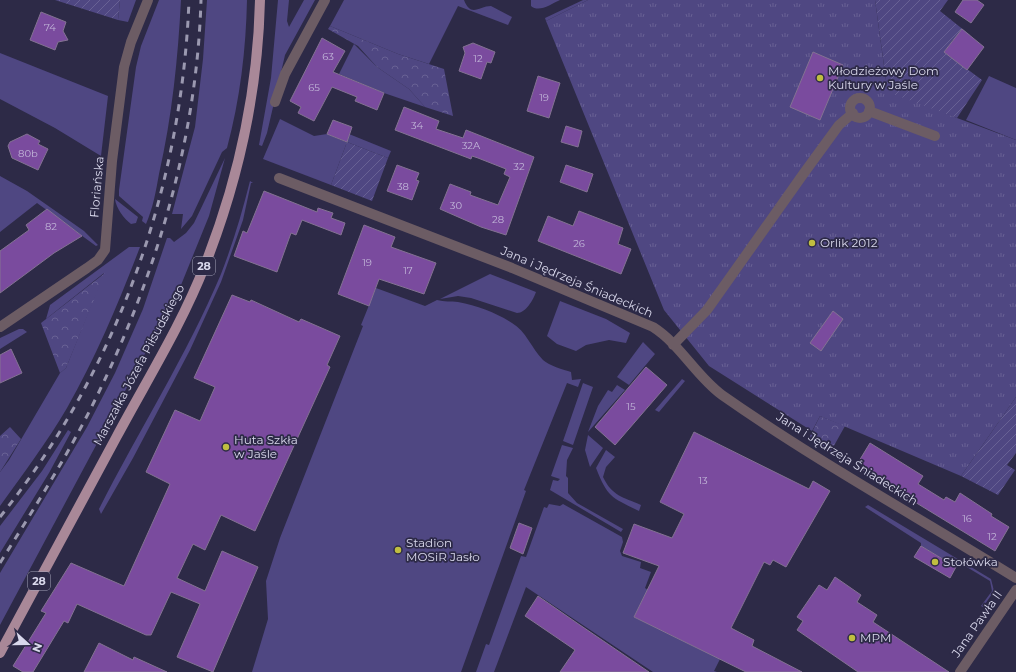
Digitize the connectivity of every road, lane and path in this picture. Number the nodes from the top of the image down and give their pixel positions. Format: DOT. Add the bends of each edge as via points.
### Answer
graph roads {
  1 [pos="148,0"];
  2 [pos="260,0"];
  3 [pos="325,0"];
  4 [pos="275,102"];
  5 [pos="870,111"];
  6 [pos="853,113"];
  7 [pos="935,136"];
  8 [pos="279,178"];
  9 [pos="0,326"];
  10 [pos="673,345"];
  11 [pos="1016,578"];
  12 [pos="1016,590"];
  13 [pos="0,653"];
  14 [pos="960,672"];
  1 -- 9 [label="street, Floriańska" via="124,67 105,250 98,260 87,268"];
  2 -- 13 [label="main road, Marszałka Józefa Piłsudskiego / 28" via="254,76 246,128 234,178 205,266"];
  3 -- 4 [label="street" via="285,74"];
  5 -- 6 [label="street" via="863,117 857,117"];
  5 -- 6 [label="street" via="868,101 859,98 852,104"];
  5 -- 7 [label="street"];
  6 -- 10 [label="street" via="839,125 707,310"];
  8 -- 10 [label="street, Jana i Jędrzeja Śniadeckich" via="635,318 658,330"];
  10 -- 11 [label="street, Jana i Jędrzeja Śniadeckich" via="706,382 723,396"];
  12 -- 14 [label="street, Jana Pawła II"];
}
